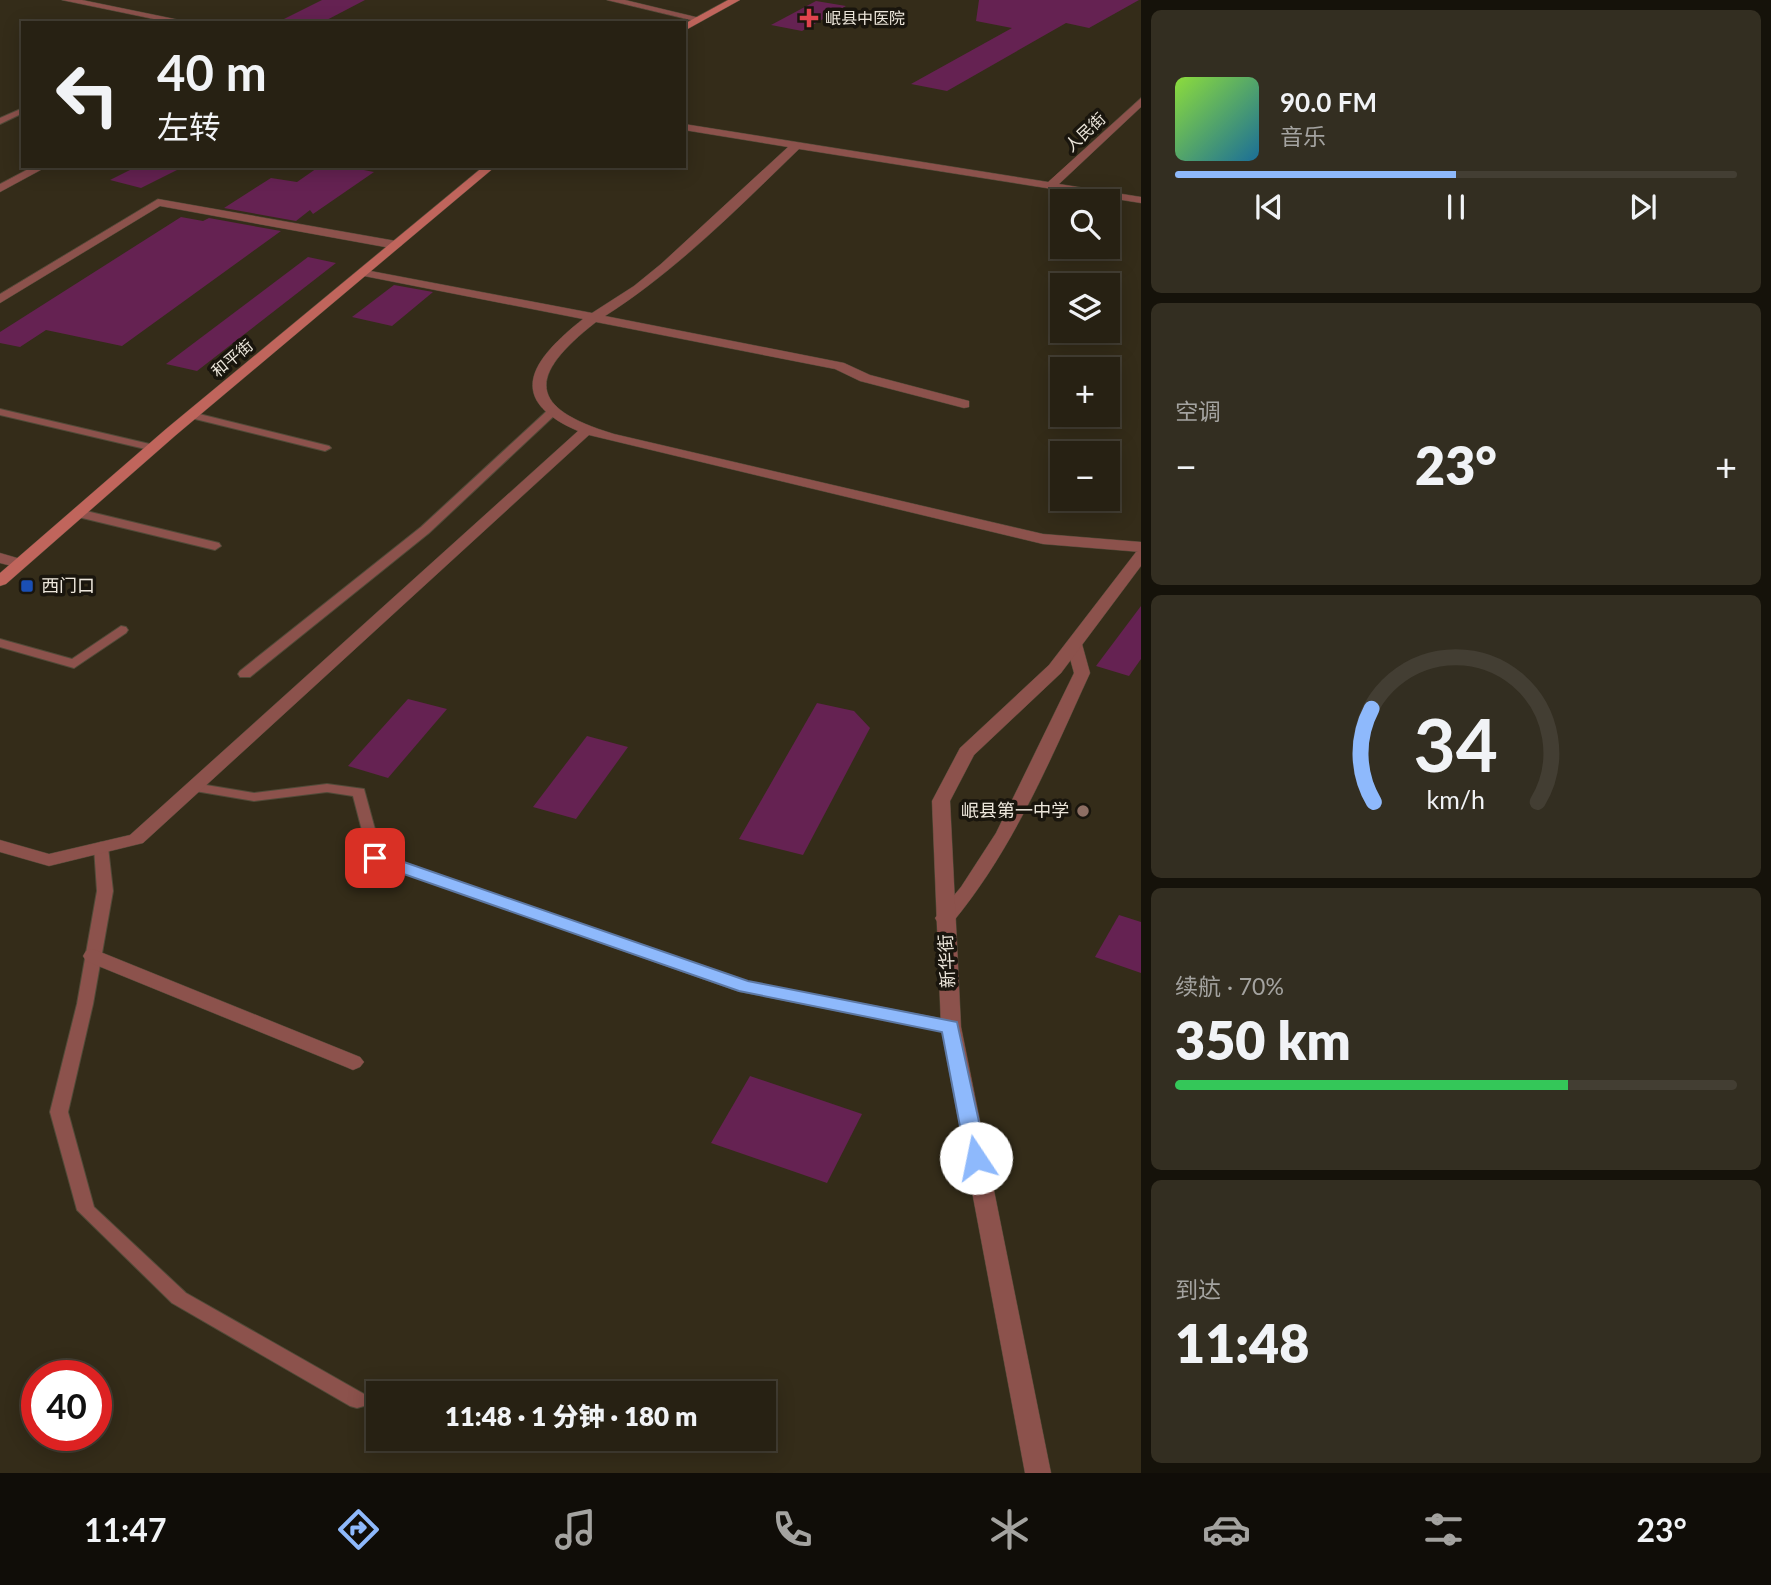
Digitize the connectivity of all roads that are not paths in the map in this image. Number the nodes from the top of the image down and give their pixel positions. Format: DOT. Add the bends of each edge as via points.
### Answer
graph roads {
  1 [pos="67,0"];
  2 [pos="612,0"];
  3 [pos="735,0"];
  4 [pos="699,19"];
  5 [pos="178,21"];
  6 [pos="686,27"];
  7 [pos="1141,101"];
  8 [pos="21,111"];
  9 [pos="0,121"];
  10 [pos="686,127"];
  11 [pos="796,145"];
  12 [pos="39,168"];
  13 [pos="489,168"];
  14 [pos="1050,186"];
  15 [pos="0,189"];
  16 [pos="1141,200"];
  17 [pos="396,245"];
  18 [pos="364,272"];
  19 [pos="0,299"];
  20 [pos="595,317"];
  21 [pos="964,404"];
  22 [pos="553,411"];
  23 [pos="0,412"];
  24 [pos="191,415"];
  25 [pos="586,431"];
  26 [pos="325,447"];
  27 [pos="153,448"];
  28 [pos="78,513"];
  29 [pos="215,547"];
  30 [pos="1141,547"];
  31 [pos="1141,555"];
  32 [pos="0,558"];
  33 [pos="19,564"];
  34 [pos="0,581"];
  35 [pos="121,630"];
  36 [pos="0,643"];
  37 [pos="1074,644"];
  38 [pos="246,674"];
  39 [pos="194,787"];
  40 [pos="0,846"];
  41 [pos="102,847"];
  42 [pos="945,918"];
  43 [pos="93,956"];
  44 [pos="951,1027"];
  45 [pos="353,1062"];
  46 [pos="358,1400"];
  47 [pos="1038,1473"];
  1 -- 5 [label="street"];
  2 -- 4 [label="street"];
  3 -- 4 [label="main road"];
  4 -- 6 [label="main road"];
  7 -- 14 [label="street, 人民街"];
  8 -- 9 [label="lane"];
  10 -- 11 [label="street"];
  11 -- 14 [label="street"];
  11 -- 20 [label="street" via="721,220 643,285"];
  12 -- 15 [label="street"];
  13 -- 17 [label="main road, 和平街"];
  14 -- 16 [label="street"];
  17 -- 18 [label="main road, 和平街"];
  17 -- 19 [label="street" via="158,202"];
  18 -- 20 [label="street"];
  18 -- 24 [label="main road, 和平街"];
  20 -- 21 [label="street" via="839,366 864,378"];
  20 -- 22 [label="street" via="542,369 537,386 543,402"];
  22 -- 25 [label="street"];
  22 -- 38 [label="lane" via="425,530"];
  23 -- 27 [label="lane"];
  24 -- 26 [label="lane"];
  24 -- 27 [label="main road, 和平街"];
  25 -- 30 [label="street" via="1043,539"];
  25 -- 39 [label="street"];
  27 -- 28 [label="main road, 和平街"];
  28 -- 29 [label="lane"];
  28 -- 33 [label="main road, 和平街"];
  31 -- 37 [label="street, 新华街"];
  32 -- 33 [label="street"];
  33 -- 34 [label="main road, 和平街"];
  35 -- 36 [label="lane" via="74,664"];
  37 -- 42 [label="street" via="1082,673 1011,819 968,893"];
  37 -- 42 [label="street, 新华街" via="1055,669 966,752 941,801"];
  39 -- 41 [label="street" via="136,839"];
  39 -- 44 [label="lane" via="254,797 327,788 359,792 375,858 745,987"];
  40 -- 41 [label="street" via="49,860"];
  41 -- 43 [label="lane" via="105,891"];
  42 -- 44 [label="street, 新华街"];
  43 -- 45 [label="street"];
  43 -- 46 [label="lane" via="59,1112 86,1210 178,1298"];
  44 -- 47 [label="street, 新华街"];
}
